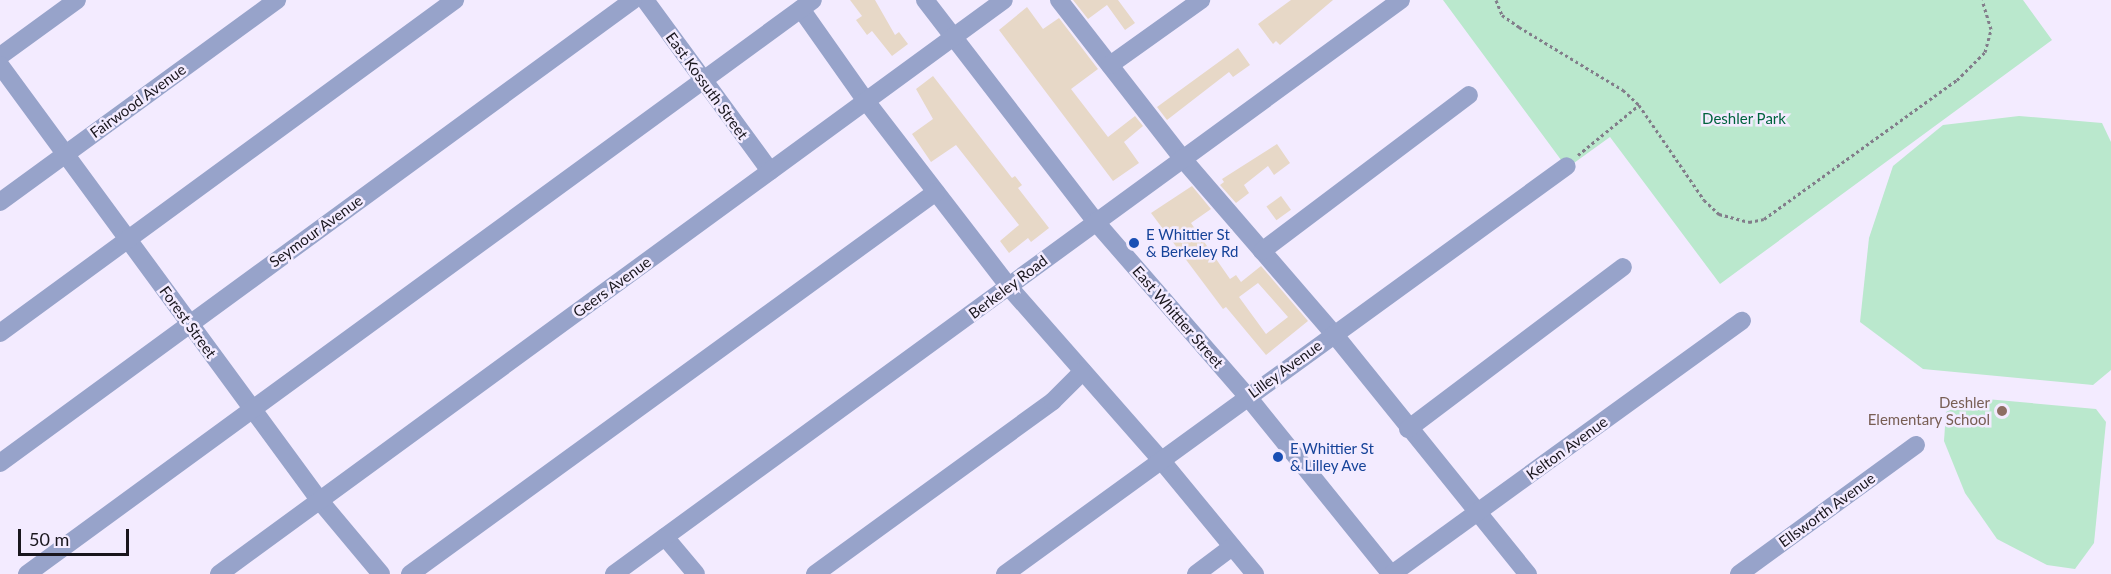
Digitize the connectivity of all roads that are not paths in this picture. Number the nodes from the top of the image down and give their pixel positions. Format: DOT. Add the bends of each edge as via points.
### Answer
graph roads {
  1 [pos="77,0"];
  2 [pos="277,0"];
  3 [pos="455,0"];
  4 [pos="633,0"];
  5 [pos="645,0"];
  6 [pos="925,0"];
  7 [pos="1004,0"];
  8 [pos="1059,0"];
  9 [pos="1201,0"];
  10 [pos="1401,0"];
  11 [pos="807,4"];
  12 [pos="953,38"];
  13 [pos="0,56"];
  14 [pos="1110,65"];
  15 [pos="0,66"];
  16 [pos="705,82"];
  17 [pos="1469,95"];
  18 [pos="866,101"];
  19 [pos="65,154"];
  20 [pos="1182,158"];
  21 [pos="1567,166"];
  22 [pos="770,171"];
  23 [pos="936,192"];
  24 [pos="0,202"];
  25 [pos="1095,221"];
  26 [pos="127,240"];
  27 [pos="1262,251"];
  28 [pos="1623,267"];
  29 [pos="1009,287"];
  30 [pos="1742,321"];
  31 [pos="189,324"];
  32 [pos="0,333"];
  33 [pos="1334,334"];
  34 [pos="1083,370"];
  35 [pos="1248,397"];
  36 [pos="253,410"];
  37 [pos="1408,429"];
  38 [pos="1916,445"];
  39 [pos="1161,460"];
  40 [pos="0,462"];
  41 [pos="320,501"];
  42 [pos="1476,514"];
  43 [pos="664,537"];
  44 [pos="1232,547"];
  45 [pos="27,574"];
  46 [pos="219,574"];
  47 [pos="381,574"];
  48 [pos="410,574"];
  49 [pos="614,574"];
  50 [pos="696,574"];
  51 [pos="815,574"];
  52 [pos="1005,574"];
  53 [pos="1196,574"];
  54 [pos="1255,574"];
  55 [pos="1392,574"];
  56 [pos="1528,574"];
  57 [pos="1739,574"];
  1 -- 13 [label="street"];
  2 -- 19 [label="street, Fairwood Avenue"];
  3 -- 26 [label="street"];
  4 -- 31 [label="street, Seymour Avenue"];
  5 -- 16 [label="street, East Kossuth Street"];
  6 -- 12 [label="street, East Whittier Street"];
  7 -- 12 [label="street, Geers Avenue"];
  8 -- 14 [label="street"];
  9 -- 14 [label="street"];
  10 -- 20 [label="street, Berkeley Road"];
  11 -- 16 [label="street"];
  11 -- 18 [label="street"];
  12 -- 18 [label="street, Geers Avenue"];
  12 -- 25 [label="street, East Whittier Street"];
  14 -- 20 [label="street"];
  15 -- 19 [label="street, Forest Street"];
  16 -- 22 [label="street, East Kossuth Street"];
  16 -- 36 [label="street"];
  17 -- 27 [label="street"];
  18 -- 22 [label="street, Geers Avenue"];
  18 -- 23 [label="street"];
  19 -- 24 [label="street, Fairwood Avenue"];
  19 -- 26 [label="street, Forest Street"];
  20 -- 25 [label="street, Berkeley Road"];
  20 -- 27 [label="street"];
  21 -- 33 [label="street, Lilley Avenue"];
  22 -- 41 [label="street, Geers Avenue"];
  23 -- 29 [label="street"];
  23 -- 48 [label="street"];
  25 -- 29 [label="street, Berkeley Road"];
  25 -- 35 [label="street, East Whittier Street"];
  26 -- 31 [label="street, Forest Street"];
  26 -- 32 [label="street"];
  27 -- 33 [label="street"];
  28 -- 37 [label="street"];
  29 -- 34 [label="street"];
  29 -- 43 [label="street, Berkeley Road"];
  30 -- 42 [label="street, Kelton Avenue"];
  31 -- 36 [label="street, Forest Street"];
  31 -- 40 [label="street, Seymour Avenue"];
  33 -- 35 [label="street, Lilley Avenue"];
  33 -- 37 [label="street"];
  34 -- 39 [label="street"];
  34 -- 51 [label="street" via="1053,400"];
  35 -- 39 [label="street, Lilley Avenue"];
  35 -- 55 [label="street, East Whittier Street"];
  36 -- 41 [label="street, Forest Street"];
  36 -- 45 [label="street"];
  37 -- 42 [label="street"];
  38 -- 57 [label="street, Ellsworth Avenue"];
  39 -- 44 [label="street"];
  39 -- 52 [label="street, Lilley Avenue"];
  41 -- 46 [label="street, Geers Avenue"];
  41 -- 47 [label="street, Forest Street"];
  42 -- 55 [label="street, Kelton Avenue"];
  42 -- 56 [label="street"];
  43 -- 49 [label="street, Berkeley Road"];
  43 -- 50 [label="street"];
  44 -- 53 [label="street"];
  44 -- 54 [label="street"];
}
